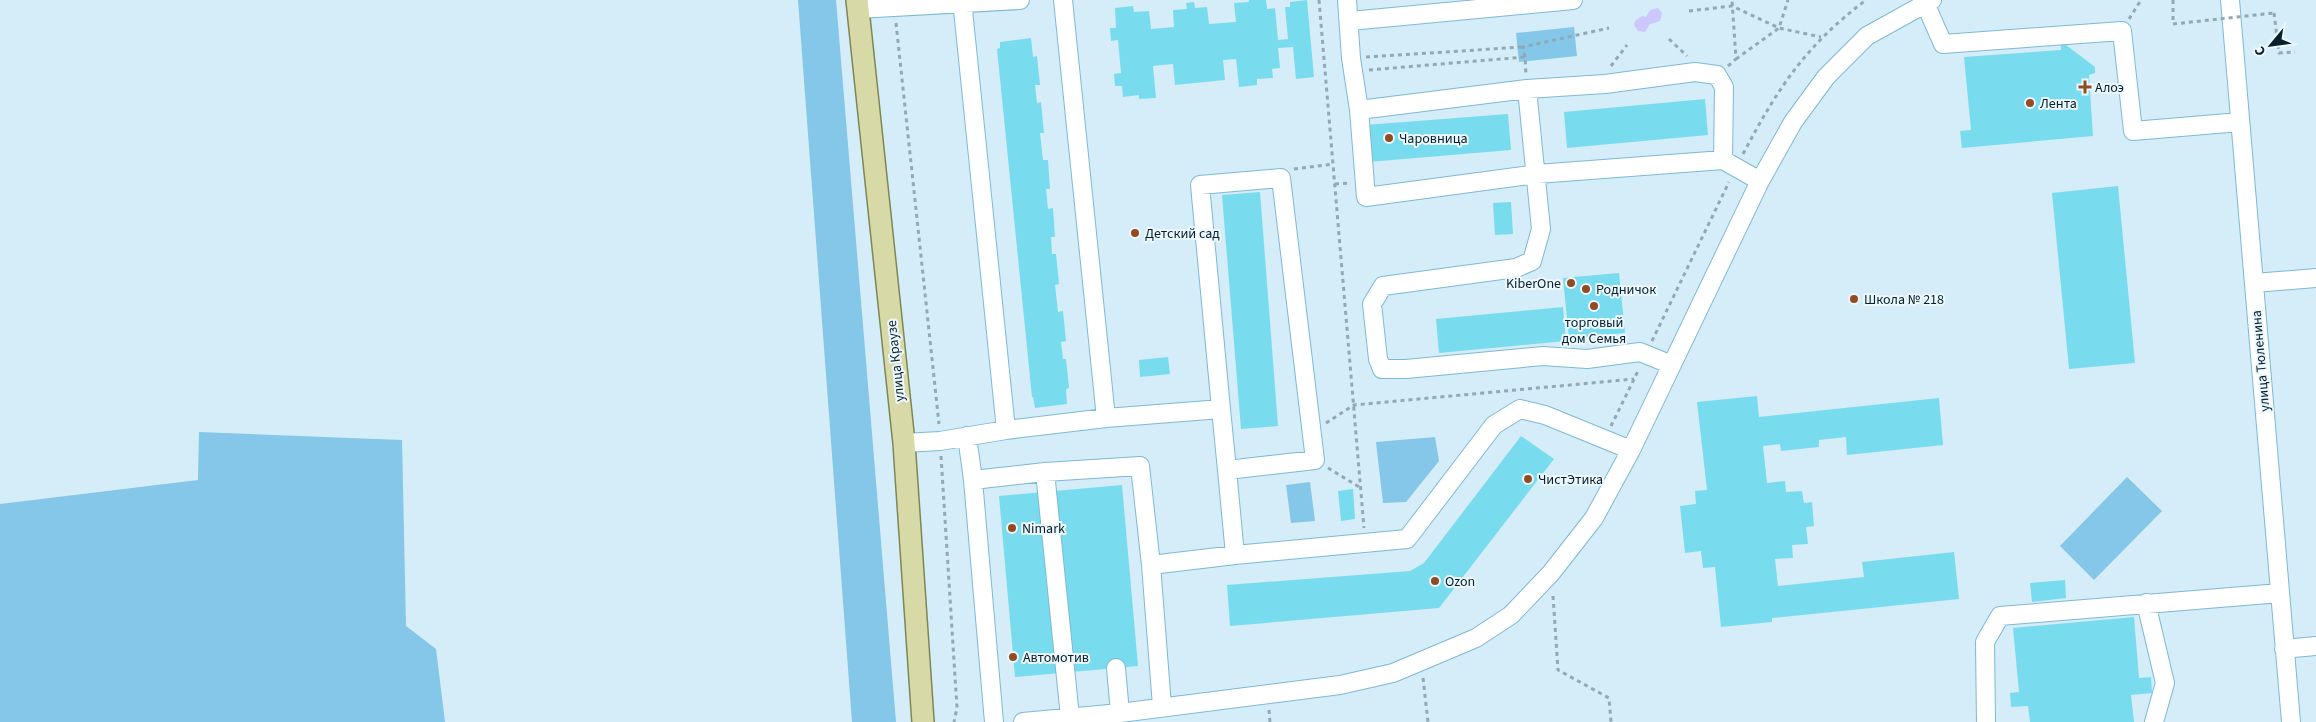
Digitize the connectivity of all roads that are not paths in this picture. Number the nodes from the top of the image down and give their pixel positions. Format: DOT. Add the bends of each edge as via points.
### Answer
graph roads {
  1 [pos="1020,0"];
  2 [pos="1063,0"];
  3 [pos="1347,0"];
  4 [pos="1573,0"];
  5 [pos="2230,0"];
  6 [pos="1929,1"];
  7 [pos="962,2"];
  8 [pos="857,4"];
  9 [pos="1901,7"];
  10 [pos="1350,21"];
  11 [pos="1527,89"];
  12 [pos="1359,110"];
  13 [pos="2240,122"];
  14 [pos="1729,163"];
  15 [pos="1537,174"];
  16 [pos="1760,181"];
  17 [pos="2316,278"];
  18 [pos="2254,283"];
  19 [pos="1672,365"];
  20 [pos="1221,409"];
  21 [pos="1106,418"];
  22 [pos="1006,430"];
  23 [pos="967,436"];
  24 [pos="904,443"];
  25 [pos="1631,450"];
  26 [pos="1227,470"];
  27 [pos="1045,472"];
  28 [pos="973,480"];
  29 [pos="1236,555"];
  30 [pos="1151,565"];
  31 [pos="2280,593"];
  32 [pos="2146,603"];
  33 [pos="2316,646"];
  34 [pos="2284,649"];
  35 [pos="1116,668"];
  36 [pos="1162,706"];
  37 [pos="1120,712"];
  38 [pos="1070,717"];
  39 [pos="923,722"];
  40 [pos="994,722"];
  41 [pos="1023,722"];
  42 [pos="1986,722"];
  43 [pos="2154,722"];
  44 [pos="2291,722"];
  1 -- 7 [label="street"];
  2 -- 21 [label="street"];
  3 -- 10 [label="street"];
  4 -- 10 [label="street"];
  5 -- 13 [label="street, улица Тюленина"];
  6 -- 9 [label="street"];
  6 -- 13 [label="street" via="1943,44 2122,31 2133,131"];
  7 -- 8 [label="street" via="894,8"];
  7 -- 22 [label="street"];
  8 -- 24 [label="main road, улица Краузе"];
  9 -- 16 [label="street" via="1826,77 1793,122"];
  10 -- 12 [label="street"];
  11 -- 12 [label="street"];
  11 -- 14 [label="street" via="1605,84 1695,72 1718,75 1724,87"];
  11 -- 15 [label="street"];
  12 -- 15 [label="street" via="1366,197"];
  13 -- 18 [label="street, улица Тюленина"];
  14 -- 15 [label="street"];
  14 -- 16 [label="street"];
  15 -- 19 [label="street" via="1541,229 1532,261 1516,268 1383,286 1372,304 1382,369 1543,356 1587,359 1640,352"];
  16 -- 19 [label="street"];
  17 -- 18 [label="street"];
  18 -- 31 [label="street, улица Тюленина"];
  19 -- 25 [label="street"];
  20 -- 21 [label="street"];
  20 -- 26 [label="street"];
  20 -- 26 [label="street" via="1200,185 1281,178 1315,460"];
  21 -- 22 [label="street"];
  22 -- 23 [label="street"];
  23 -- 24 [label="street"];
  23 -- 28 [label="street"];
  24 -- 39 [label="main road, улица Краузе"];
  25 -- 29 [label="street" via="1544,415 1520,409 1494,425 1407,539"];
  25 -- 36 [label="street" via="1594,518 1551,573 1511,615 1476,638 1393,673 1340,685"];
  26 -- 29 [label="street"];
  27 -- 28 [label="street"];
  27 -- 30 [label="street" via="1140,466"];
  27 -- 38 [label="street"];
  28 -- 40 [label="street"];
  29 -- 30 [label="street"];
  30 -- 36 [label="street"];
  31 -- 32 [label="street"];
  31 -- 34 [label="street, улица Тюленина"];
  32 -- 42 [label="street" via="2000,616 1985,642"];
  32 -- 43 [label="street" via="2165,683"];
  33 -- 34 [label="street"];
  34 -- 44 [label="street, улица Тюленина"];
  35 -- 37 [label="street"];
  36 -- 37 [label="street"];
  37 -- 38 [label="street"];
  38 -- 41 [label="street"];
}
